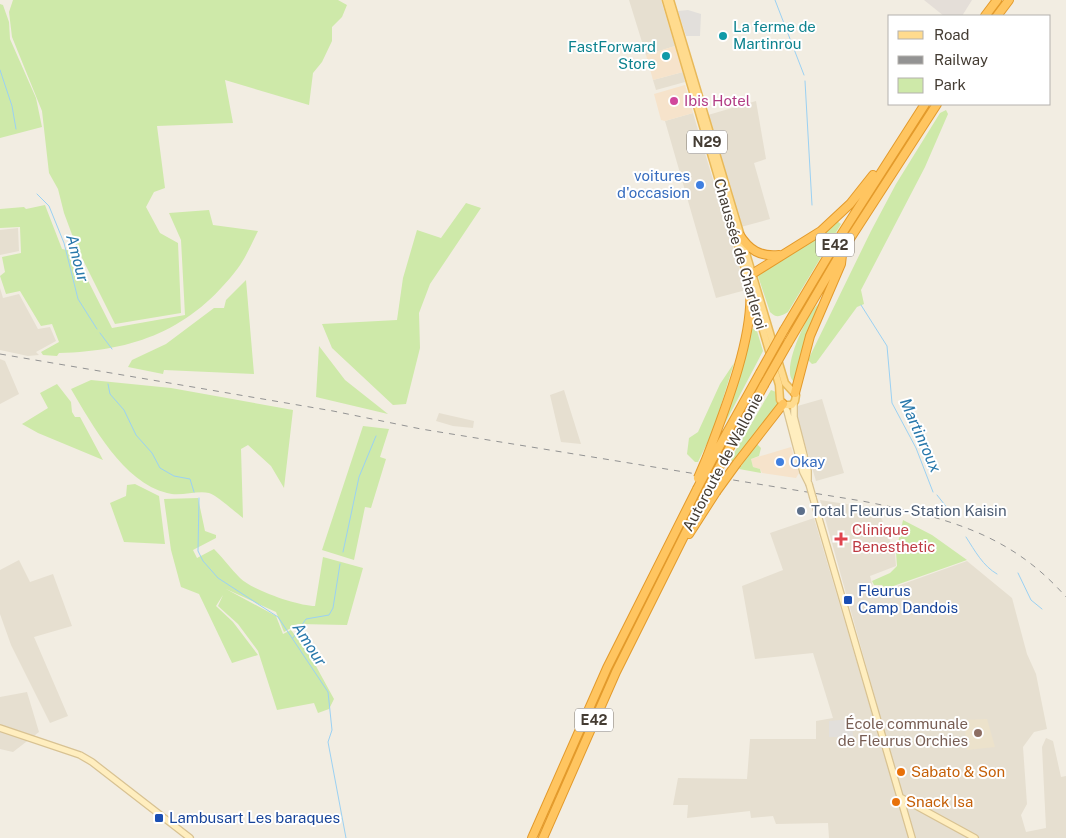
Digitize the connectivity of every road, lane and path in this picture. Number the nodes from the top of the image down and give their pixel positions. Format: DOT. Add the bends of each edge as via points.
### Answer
graph roads {
  1 [pos="666,0"];
  2 [pos="670,0"];
  3 [pos="996,0"];
  4 [pos="1009,0"];
  5 [pos="986,15"];
  6 [pos="998,15"];
  7 [pos="924,105"];
  8 [pos="936,105"];
  9 [pos="884,166"];
  10 [pos="739,234"];
  11 [pos="842,251"];
  12 [pos="783,255"];
  13 [pos="752,274"];
  14 [pos="749,286"];
  15 [pos="758,316"];
  16 [pos="766,321"];
  17 [pos="748,322"];
  18 [pos="792,390"];
  19 [pos="780,392"];
  20 [pos="794,403"];
  21 [pos="783,404"];
  22 [pos="782,417"];
  23 [pos="770,418"];
  24 [pos="795,443"];
  25 [pos="802,456"];
  26 [pos="710,457"];
  27 [pos="679,544"];
  28 [pos="0,728"];
  29 [pos="900,798"];
  30 [pos="190,838"];
  31 [pos="532,838"];
  32 [pos="543,838"];
  33 [pos="912,838"];
  34 [pos="975,838"];
  1 -- 14 [label="main road, Chaussée de Charleroi / N29"];
  2 -- 10 [label="main road, Chaussée de Charleroi / N29"];
  3 -- 5 [label="highway"];
  4 -- 6 [label="highway"];
  7 -- 9 [label="highway, Autoroute de Wallonie / E42"];
  8 -- 11 [label="highway, Autoroute de Wallonie / E42"];
  9 -- 12 [label="highway" via="826,227"];
  9 -- 26 [label="highway, Autoroute de Wallonie / E42, bridge"];
  10 -- 12 [label="highway" via="754,252"];
  10 -- 13 [label="main road, Chaussée de Charleroi / N29"];
  11 -- 18 [label="highway" via="841,264 810,336"];
  11 -- 27 [label="highway, Autoroute de Wallonie / E42, bridge" via="764,385"];
  12 -- 13 [label="highway"];
  13 -- 14 [label="main road"];
  13 -- 16 [label="main road, Chaussée de Charleroi / N29"];
  14 -- 15 [label="main road, Chaussée de Charleroi / N29"];
  14 -- 17 [label="highway"];
  15 -- 16 [label="main road"];
  15 -- 17 [label="highway"];
  15 -- 19 [label="main road, Chaussée de Charleroi / N29"];
  16 -- 18 [label="main road, Chaussée de Charleroi / N29"];
  17 -- 26 [label="highway"];
  18 -- 19 [label="main road"];
  18 -- 20 [label="main road, N29"];
  19 -- 21 [label="main road, N29"];
  20 -- 21 [label="main road" via="789,406"];
  20 -- 25 [label="main road, N29"];
  21 -- 23 [label="highway"];
  21 -- 24 [label="main road, N29"];
  22 -- 23 [label="highway"];
  22 -- 24 [label="main road"];
  23 -- 27 [label="highway, bridge"];
  24 -- 25 [label="main road, N29"];
  25 -- 29 [label="main road, N29, bridge"];
  26 -- 31 [label="highway, Autoroute de Wallonie / E42, bridge" via="607,668"];
  27 -- 32 [label="highway, Autoroute de Wallonie / E42" via="616,672"];
  28 -- 30 [label="main road" via="80,755"];
  29 -- 33 [label="main road, N29"];
  29 -- 34 [label="main road"];
}
